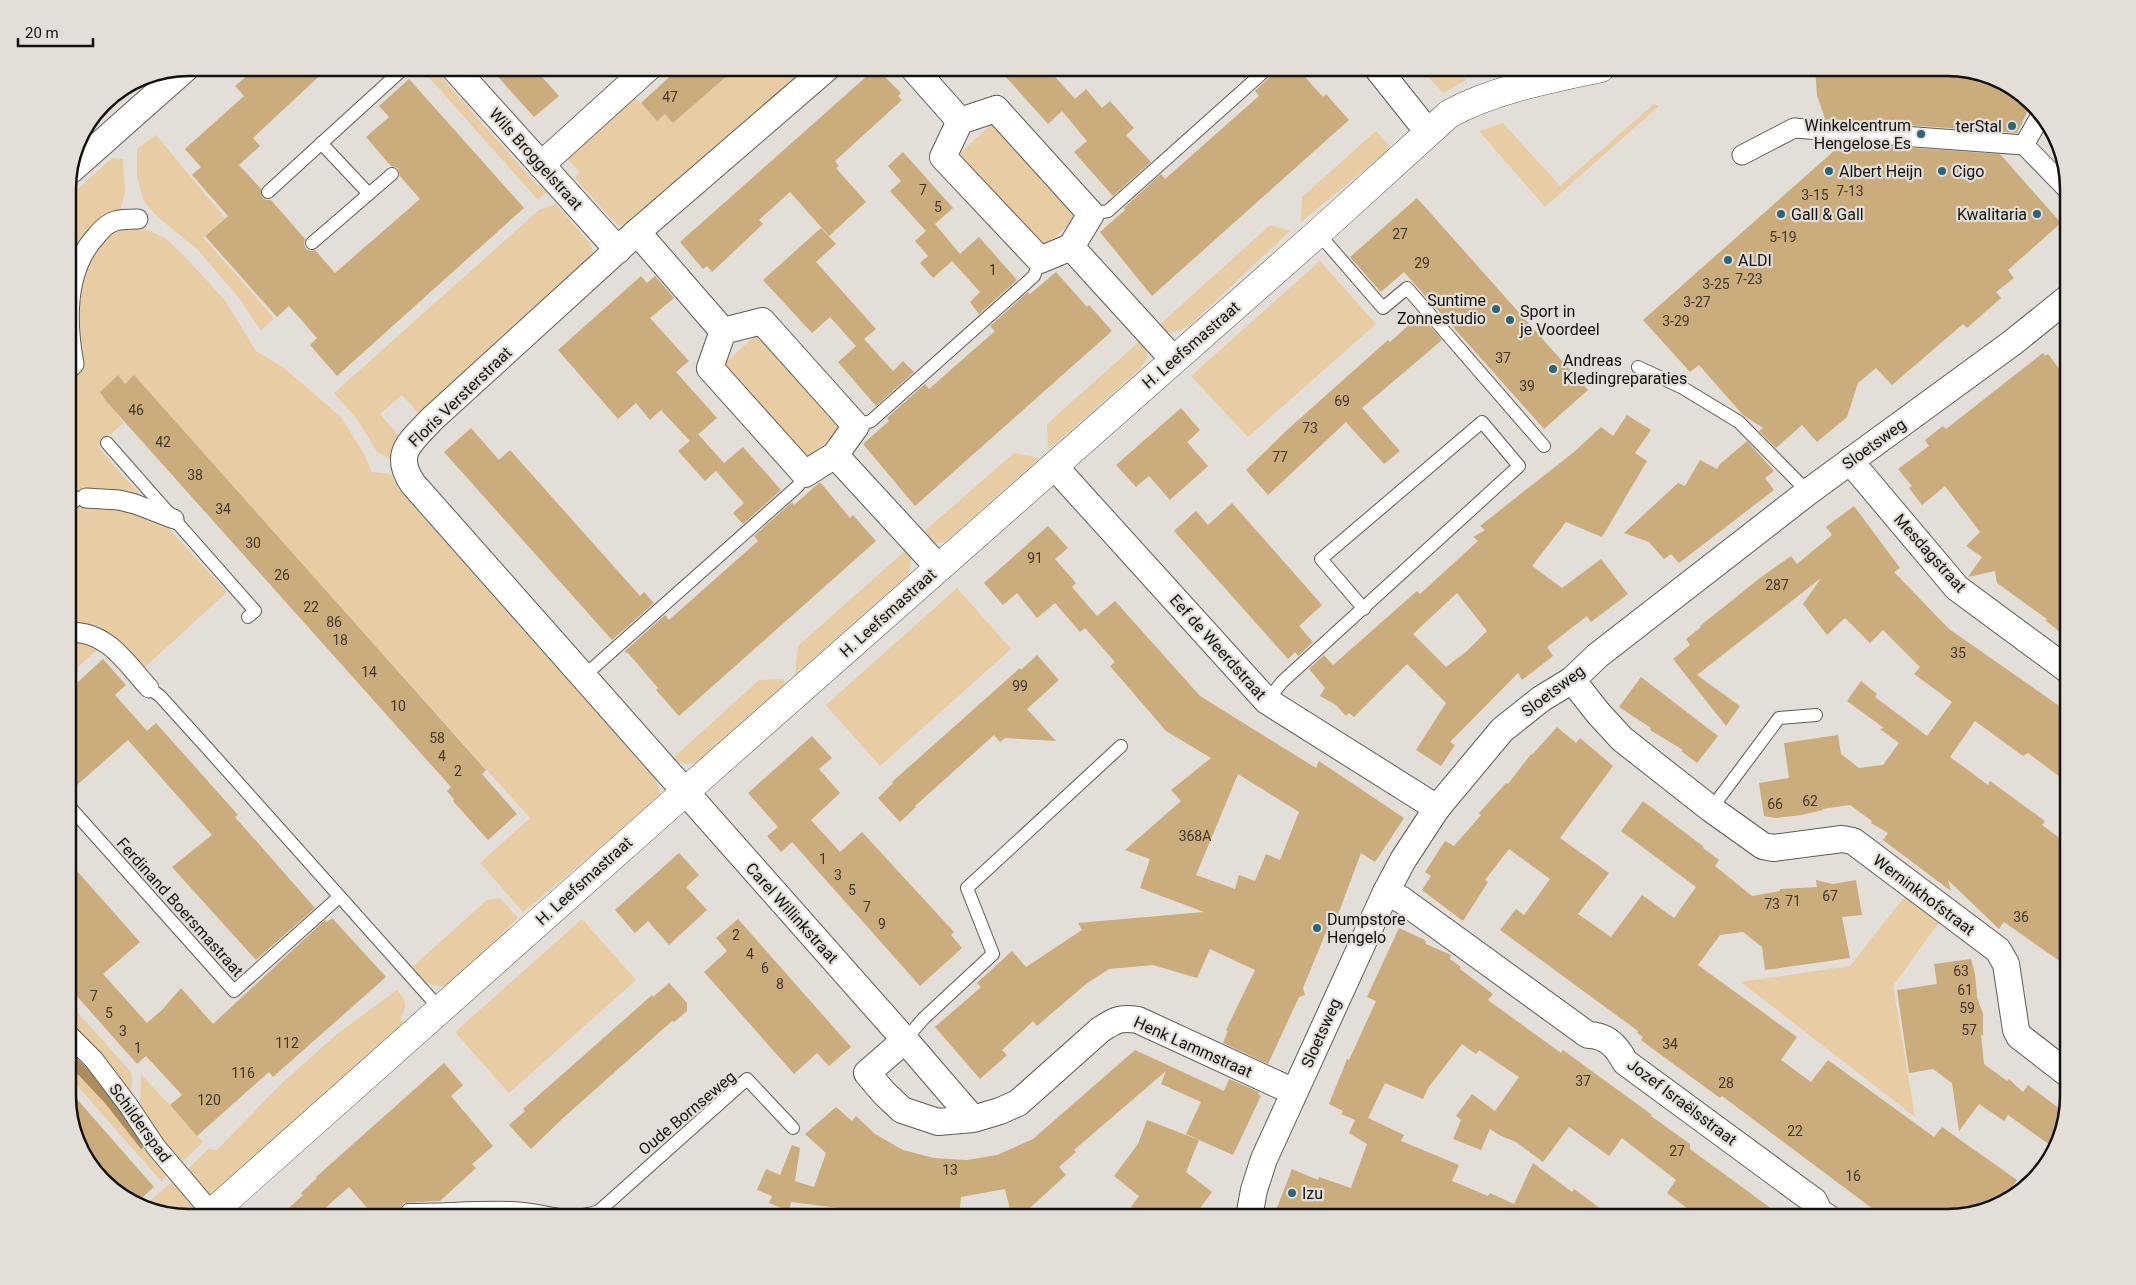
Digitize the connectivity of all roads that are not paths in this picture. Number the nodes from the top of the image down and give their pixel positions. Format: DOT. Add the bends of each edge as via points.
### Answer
graph roads {
  1 [pos="395,76"];
  2 [pos="461,76"];
  3 [pos="639,76"];
  4 [pos="818,76"];
  5 [pos="920,76"];
  6 [pos="1259,76"];
  7 [pos="1383,76"];
  8 [pos="1569,76"];
  9 [pos="176,77"];
  10 [pos="960,121"];
  11 [pos="2037,122"];
  12 [pos="1428,132"];
  13 [pos="321,143"];
  14 [pos="2044,143"];
  15 [pos="2024,145"];
  16 [pos="1742,155"];
  17 [pos="80,162"];
  18 [pos="541,165"];
  19 [pos="392,174"];
  20 [pos="2060,182"];
  21 [pos="268,192"];
  22 [pos="369,194"];
  23 [pos="1091,214"];
  24 [pos="138,219"];
  25 [pos="637,232"];
  26 [pos="1318,233"];
  27 [pos="312,243"];
  28 [pos="1071,247"];
  29 [pos="618,250"];
  30 [pos="1040,260"];
  31 [pos="76,273"];
  32 [pos="2060,304"];
  33 [pos="723,330"];
  34 [pos="1174,360"];
  35 [pos="1638,367"];
  36 [pos="856,426"];
  37 [pos="107,443"];
  38 [pos="1544,446"];
  39 [pos="835,455"];
  40 [pos="1850,461"];
  41 [pos="1054,466"];
  42 [pos="805,474"];
  43 [pos="1808,492"];
  44 [pos="76,499"];
  45 [pos="174,519"];
  46 [pos="939,568"];
  47 [pos="1364,609"];
  48 [pos="248,617"];
  49 [pos="76,632"];
  50 [pos="2060,664"];
  51 [pos="584,676"];
  52 [pos="1572,680"];
  53 [pos="149,688"];
  54 [pos="1267,701"];
  55 [pos="1816,715"];
  56 [pos="1121,746"];
  57 [pos="686,791"];
  58 [pos="1437,808"];
  59 [pos="1711,809"];
  60 [pos="76,814"];
  61 [pos="1386,892"];
  62 [pos="340,897"];
  63 [pos="441,1010"];
  64 [pos="902,1037"];
  65 [pos="76,1042"];
  66 [pos="2060,1068"];
  67 [pos="1294,1092"];
  68 [pos="973,1119"];
  69 [pos="793,1128"];
  70 [pos="204,1209"];
  71 [pos="216,1209"];
  72 [pos="461,1209"];
  73 [pos="520,1209"];
  74 [pos="607,1209"];
  75 [pos="1251,1209"];
  76 [pos="1818,1209"];
  1 -- 13 [label="lane"];
  2 -- 18 [label="street, Wils Broggelstraat"];
  3 -- 18 [label="street"];
  4 -- 25 [label="street, Floris Versterstraat"];
  5 -- 10 [label="street"];
  6 -- 23 [label="lane" via="1108,211"];
  7 -- 12 [label="street"];
  8 -- 12 [label="street, H. Leefsmastraat" via="1472,101 1449,114"];
  9 -- 17 [label="street"];
  10 -- 23 [label="street" via="996,109"];
  10 -- 30 [label="street" via="944,157"];
  11 -- 15 [label="street"];
  12 -- 26 [label="street, H. Leefsmastraat"];
  13 -- 21 [label="lane"];
  13 -- 22 [label="lane"];
  14 -- 15 [label="street"];
  15 -- 16 [label="street" via="1794,128"];
  15 -- 20 [label="street"];
  18 -- 29 [label="street, Wils Broggelstraat"];
  19 -- 22 [label="lane"];
  22 -- 27 [label="lane"];
  23 -- 28 [label="street"];
  24 -- 31 [label="street" via="113,222 91,241"];
  25 -- 29 [label="street, Floris Versterstraat"];
  25 -- 33 [label="street"];
  26 -- 34 [label="street, H. Leefsmastraat"];
  26 -- 38 [label="lane" via="1383,308 1407,288"];
  28 -- 30 [label="street"];
  28 -- 34 [label="street"];
  29 -- 51 [label="street, Floris Versterstraat" via="432,419 406,447 403,466 412,484"];
  30 -- 36 [label="lane" via="1034,276 871,421"];
  32 -- 40 [label="street, Sloetsweg"];
  33 -- 36 [label="street" via="762,321"];
  33 -- 42 [label="street" via="710,368"];
  34 -- 41 [label="street, H. Leefsmastraat"];
  35 -- 43 [label="lane" via="1683,388 1740,422"];
  36 -- 39 [label="street"];
  37 -- 45 [label="lane"];
  39 -- 42 [label="street"];
  39 -- 46 [label="street"];
  40 -- 43 [label="street, Sloetsweg"];
  40 -- 50 [label="street, Mesdagstraat" via="1957,588"];
  41 -- 46 [label="street, H. Leefsmastraat"];
  41 -- 54 [label="street, Eef de Weerdstraat"];
  42 -- 51 [label="lane" via="798,486"];
  43 -- 52 [label="street, Sloetsweg" via="1597,656"];
  44 -- 45 [label="street" via="119,500"];
  45 -- 48 [label="lane" via="255,611"];
  46 -- 57 [label="street, H. Leefsmastraat"];
  47 -- 47 [label="lane" via="1519,466 1482,422 1321,559"];
  47 -- 54 [label="lane" via="1282,682"];
  49 -- 53 [label="street" via="104,640"];
  51 -- 57 [label="street, Floris Versterstraat"];
  52 -- 58 [label="street, Sloetsweg" via="1502,730"];
  52 -- 59 [label="street, Werninkhofstraat" via="1622,739"];
  53 -- 62 [label="lane" via="178,716"];
  54 -- 58 [label="street, Eef de Weerdstraat"];
  55 -- 59 [label="lane" via="1779,718"];
  56 -- 64 [label="lane" via="967,888 993,954"];
  57 -- 63 [label="street, H. Leefsmastraat"];
  57 -- 64 [label="street, Carel Willinkstraat"];
  58 -- 61 [label="street, Sloetsweg"];
  59 -- 66 [label="street, Werninkhofstraat" via="1762,846 1773,848 1842,839 1853,841 1998,950 2006,964 2019,1036"];
  60 -- 62 [label="lane, Ferdinand Boersmastraat" via="234,991"];
  61 -- 67 [label="street, Sloetsweg"];
  61 -- 76 [label="street, Jozef Israëlsstraat" via="1402,900 1588,1035 1599,1035 1619,1049 1625,1062 1814,1201"];
  62 -- 63 [label="lane"];
  63 -- 71 [label="street, H. Leefsmastraat"];
  64 -- 68 [label="street"];
  64 -- 68 [label="street, Henk Lammstraat" via="867,1073 884,1093 902,1110 918,1117 938,1122"];
  65 -- 70 [label="street, Schilderspad" via="94,1060 156,1148"];
  67 -- 68 [label="street, Henk Lammstraat" via="1138,1020 1126,1018 1115,1020 1100,1030 1018,1102"];
  67 -- 75 [label="street, Sloetsweg" via="1264,1159"];
  69 -- 74 [label="lane, Oude Bornseweg" via="747,1080"];
  72 -- 73 [label="lane, Oude Bornseweg"];
}
